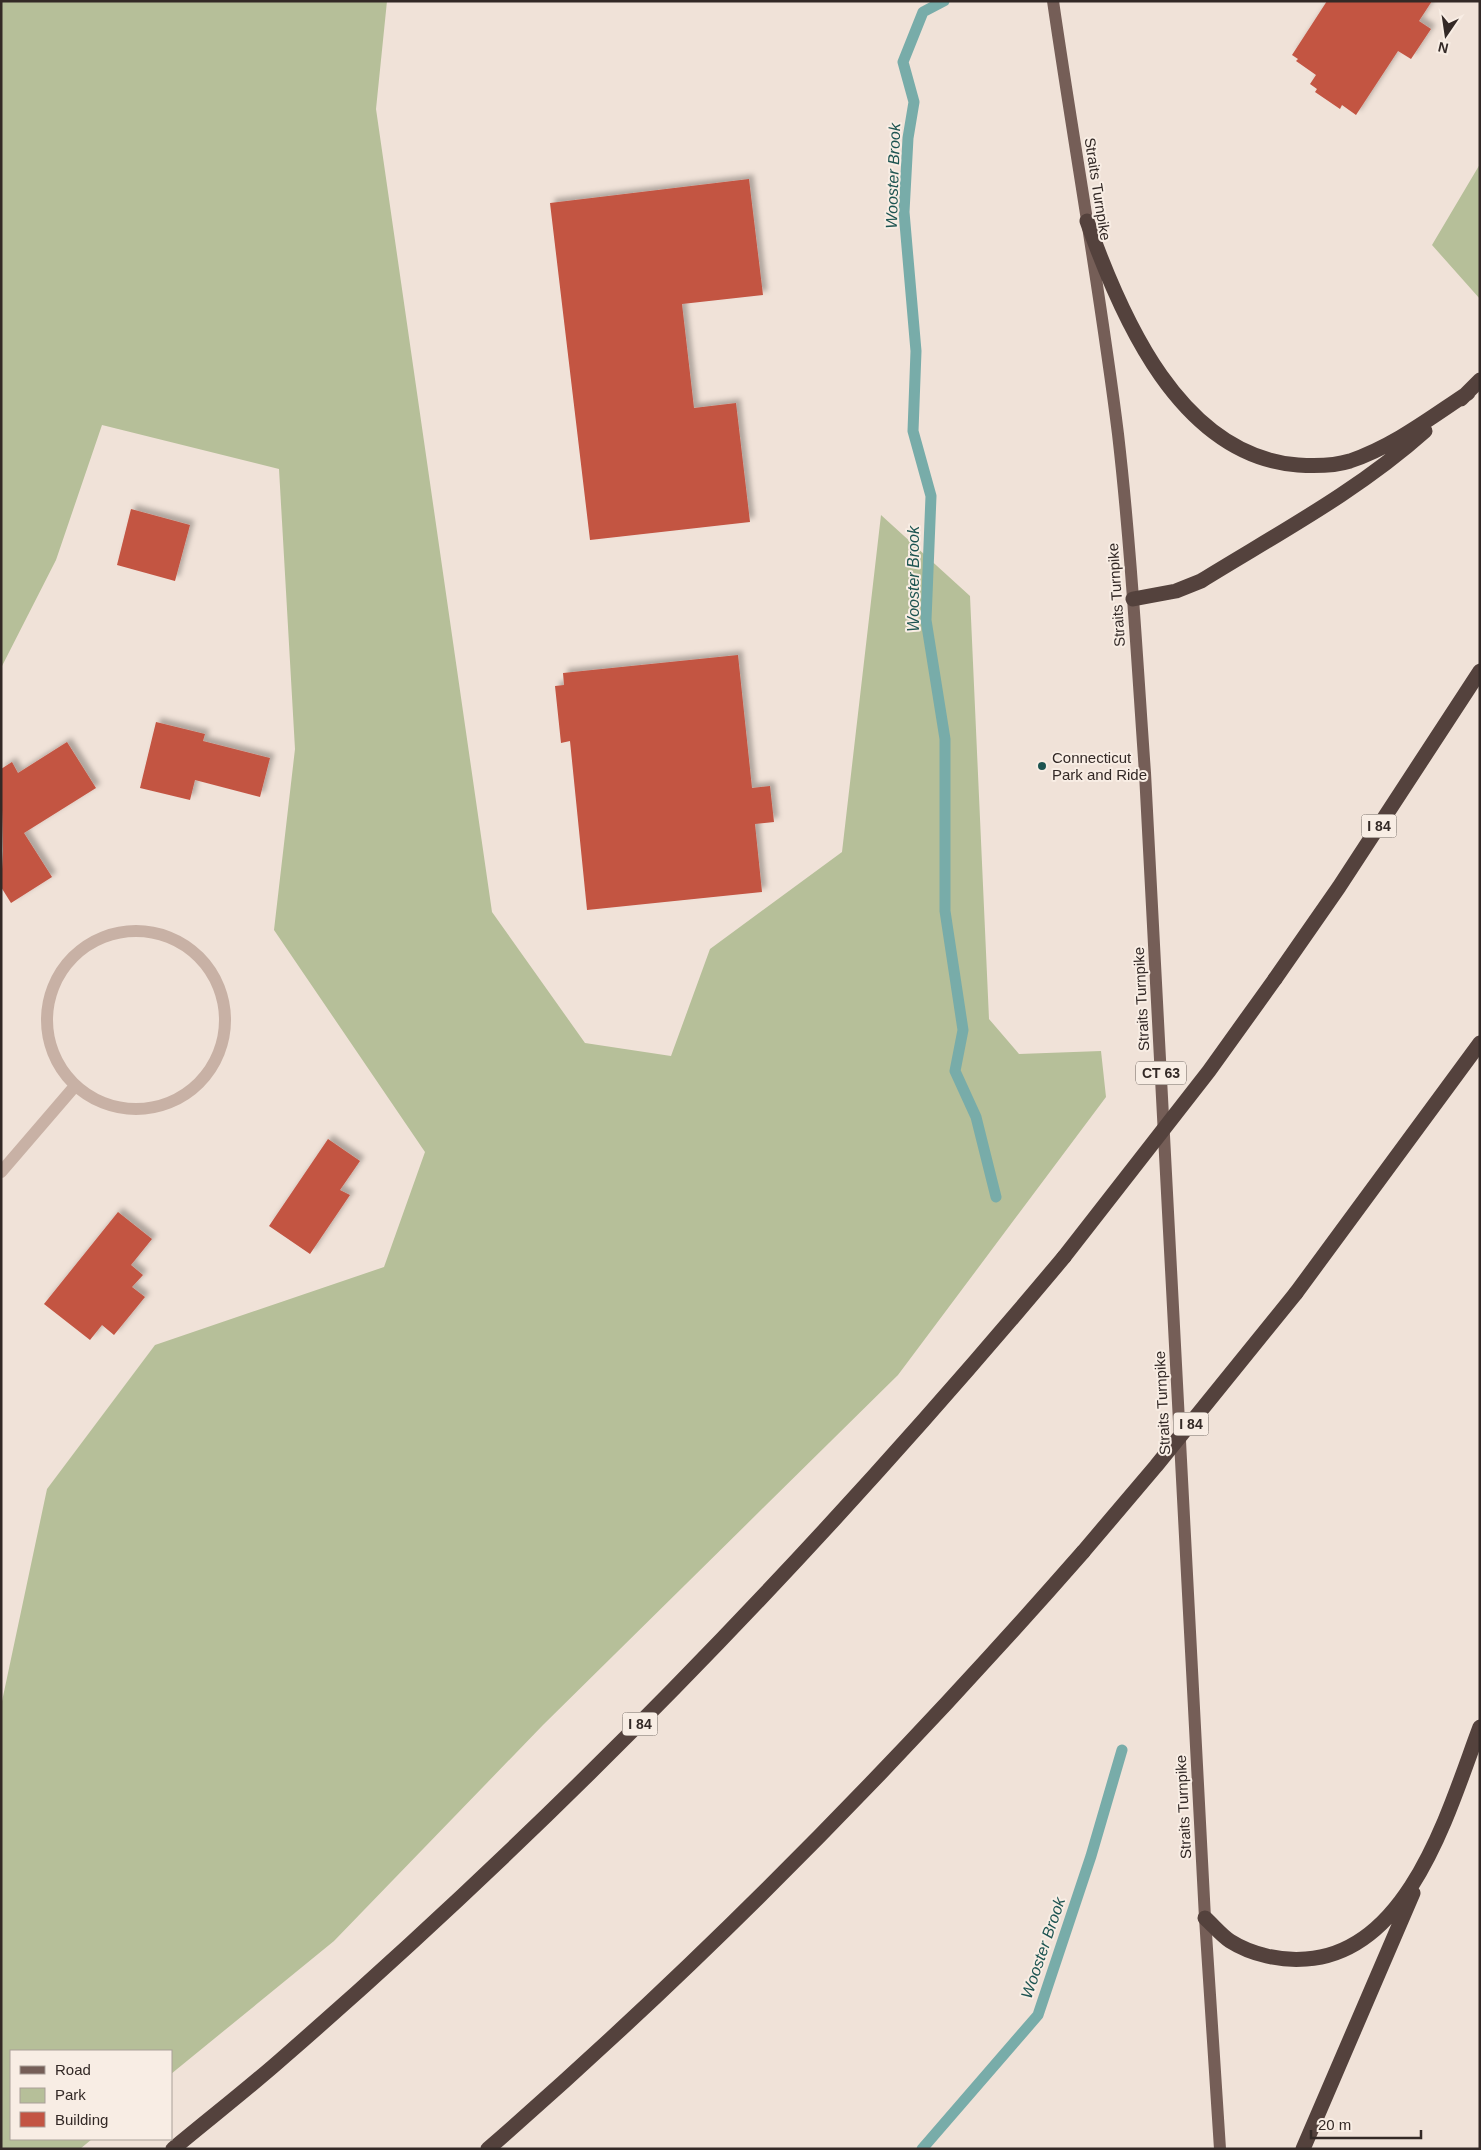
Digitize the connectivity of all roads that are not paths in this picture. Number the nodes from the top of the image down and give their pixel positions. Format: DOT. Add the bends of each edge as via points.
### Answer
graph roads {
  1 [pos="1053,1"];
  2 [pos="1087,221"];
  3 [pos="1480,380"];
  4 [pos="1468,393"];
  5 [pos="1133,600"];
  6 [pos="1480,671"];
  7 [pos="1480,1043"];
  8 [pos="75,1086"];
  9 [pos="1,1172"];
  10 [pos="1480,1727"];
  11 [pos="1429,1856"];
  12 [pos="1205,1918"];
  13 [pos="172,2149"];
  14 [pos="488,2149"];
  15 [pos="1220,2149"];
  16 [pos="1303,2149"];
  1 -- 2 [label="main road, Straits Turnpike / CT 63"];
  2 -- 4 [label="highway" via="1105,272 1153,363 1177,398 1200,420 1240,449 1278,463 1314,466 1348,461 1380,449"];
  2 -- 5 [label="main road, Straits Turnpike / CT 63" via="1118,435"];
  3 -- 4 [label="highway"];
  4 -- 5 [label="highway" via="1409,445 1346,492 1201,581 1176,591"];
  5 -- 12 [label="main road, Straits Turnpike / CT 63" via="1146,783"];
  6 -- 13 [label="highway, I 84, bridge" via="1339,887 1210,1071 1064,1257 974,1365 657,1708 409,1946 283,2058"];
  7 -- 14 [label="highway, I 84, bridge" via="1296,1293 1175,1444 1025,1618 803,1852 672,1982"];
  8 -- 8 [label="street" via="100,1103 129,1110 158,1107 186,1095 207,1075 221,1049 226,1020 221,990 207,965 185,945 158,933 128,931 99,938 75,954 56,977 47,1006 47,1035 57,1063"];
  8 -- 9 [label="street"];
  10 -- 11 [label="highway"];
  11 -- 12 [label="highway" via="1384,1921 1357,1944 1323,1958 1292,1960 1258,1954 1230,1941"];
  11 -- 16 [label="highway"];
  12 -- 15 [label="main road, Straits Turnpike / CT 63"];
}
